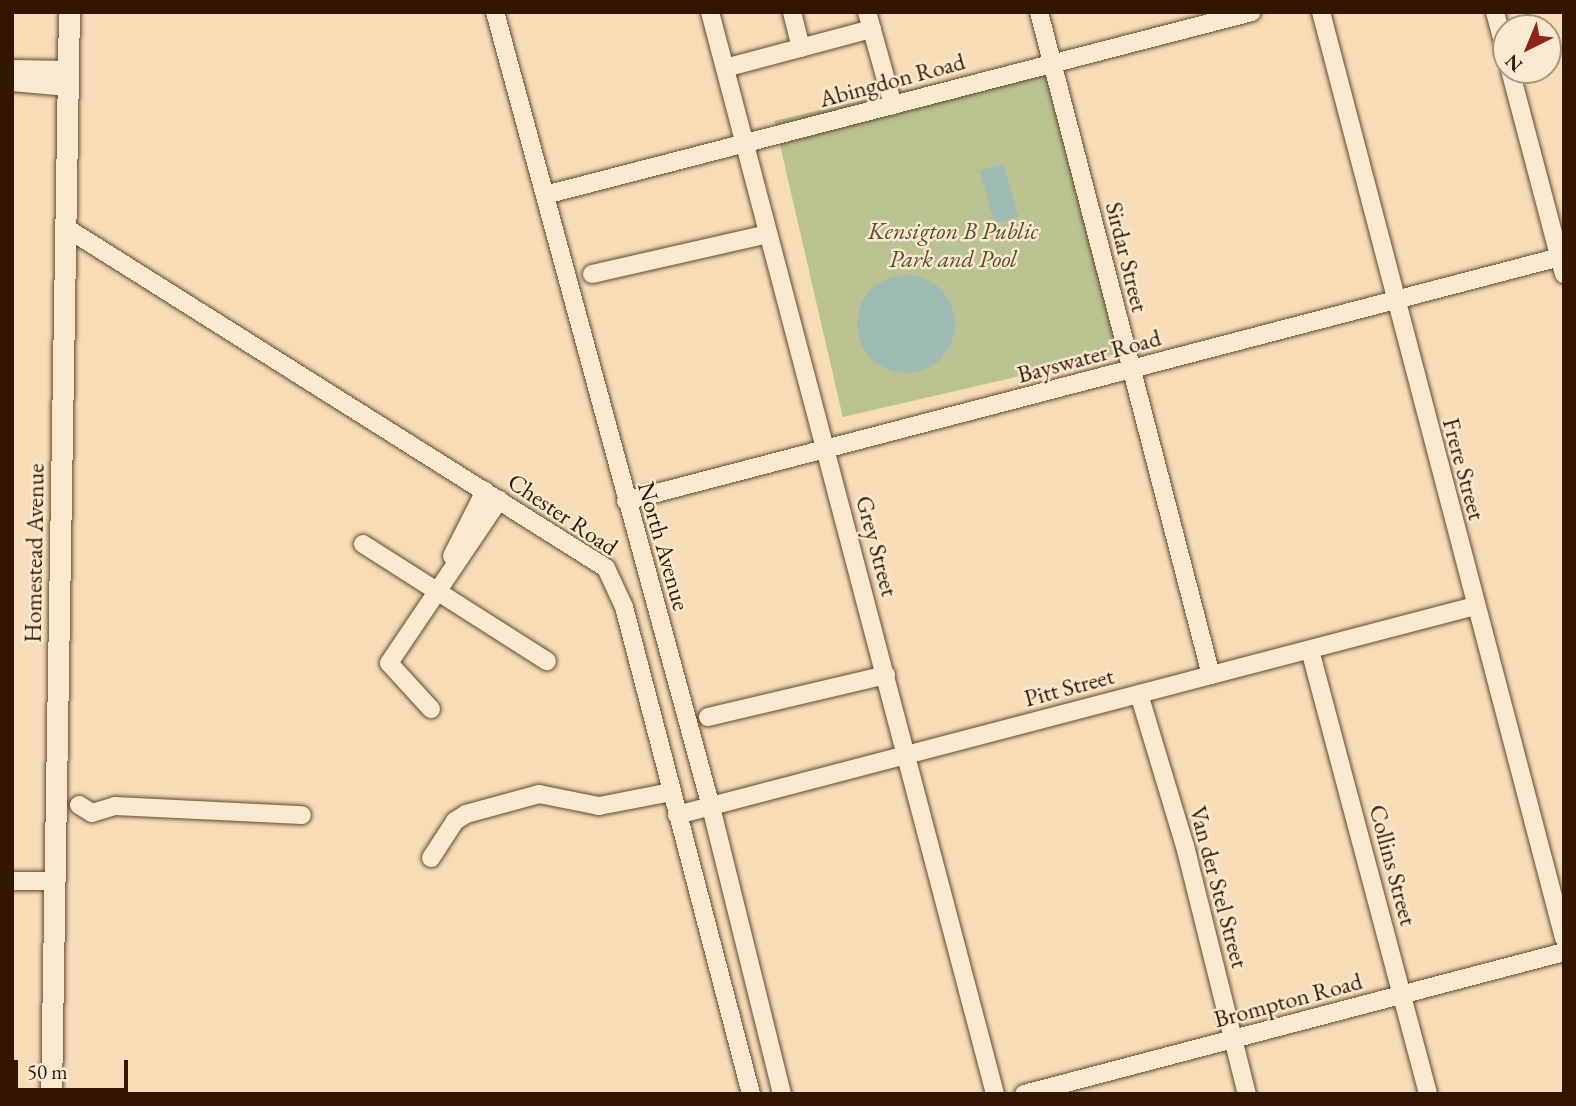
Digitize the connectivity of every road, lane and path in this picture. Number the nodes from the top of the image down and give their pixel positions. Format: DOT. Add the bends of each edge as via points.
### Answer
graph roads {
  1 [pos="69,12"];
  2 [pos="495,12"];
  3 [pos="710,12"];
  4 [pos="792,12"];
  5 [pos="1039,12"];
  6 [pos="1252,12"];
  7 [pos="1321,12"];
  8 [pos="870,20"];
  9 [pos="801,48"];
  10 [pos="1053,64"];
  11 [pos="725,68"];
  12 [pos="12,69"];
  13 [pos="68,78"];
  14 [pos="12,82"];
  15 [pos="1514,84"];
  16 [pos="893,105"];
  17 [pos="745,144"];
  18 [pos="545,195"];
  19 [pos="68,229"];
  20 [pos="768,234"];
  21 [pos="1562,262"];
  22 [pos="592,274"];
  23 [pos="1394,300"];
  24 [pos="1130,370"];
  25 [pos="825,449"];
  26 [pos="492,496"];
  27 [pos="626,501"];
  28 [pos="363,544"];
  29 [pos="438,587"];
  30 [pos="1475,606"];
  31 [pos="1310,650"];
  32 [pos="547,661"];
  33 [pos="886,675"];
  34 [pos="1211,675"];
  35 [pos="1139,694"];
  36 [pos="431,709"];
  37 [pos="708,717"];
  38 [pos="908,755"];
  39 [pos="671,792"];
  40 [pos="57,807"];
  41 [pos="711,807"];
  42 [pos="302,815"];
  43 [pos="677,816"];
  44 [pos="431,858"];
  45 [pos="12,881"];
  46 [pos="53,881"];
  47 [pos="1564,938"];
  48 [pos="1564,952"];
  49 [pos="1402,994"];
  50 [pos="1234,1041"];
  51 [pos="51,1094"];
  52 [pos="751,1094"];
  53 [pos="782,1094"];
  54 [pos="995,1094"];
  55 [pos="1024,1094"];
  56 [pos="1247,1094"];
  57 [pos="1428,1094"];
  1 -- 13 [label="street, Homestead Avenue"];
  2 -- 18 [label="street, North Avenue"];
  3 -- 11 [label="street, Grey Street"];
  4 -- 9 [label="street"];
  5 -- 10 [label="street, Sirdar Street"];
  6 -- 10 [label="street, Abingdon Road"];
  7 -- 23 [label="street, Frere Street"];
  8 -- 9 [label="street"];
  8 -- 16 [label="street"];
  9 -- 11 [label="street"];
  10 -- 16 [label="street, Abingdon Road"];
  10 -- 24 [label="street, Sirdar Street"];
  11 -- 17 [label="street, Grey Street"];
  12 -- 13 [label="street"];
  13 -- 14 [label="street"];
  13 -- 19 [label="street, Homestead Avenue"];
  15 -- 21 [label="street"];
  16 -- 17 [label="street, Abingdon Road"];
  17 -- 18 [label="street, Abingdon Road"];
  17 -- 20 [label="street, Grey Street"];
  18 -- 27 [label="street, North Avenue"];
  19 -- 26 [label="street, Chester Road"];
  19 -- 40 [label="street, Homestead Avenue"];
  20 -- 22 [label="street"];
  20 -- 25 [label="street, Grey Street"];
  21 -- 23 [label="street, Bayswater Road"];
  23 -- 24 [label="street, Bayswater Road"];
  23 -- 30 [label="street, Frere Street"];
  24 -- 25 [label="street, Bayswater Road"];
  24 -- 34 [label="street, Sirdar Street"];
  25 -- 27 [label="street, Bayswater Road"];
  25 -- 33 [label="street, Grey Street"];
  26 -- 29 [label="street"];
  26 -- 39 [label="street, Chester Road" via="600,562 613,578"];
  27 -- 41 [label="street, North Avenue"];
  28 -- 29 [label="street"];
  29 -- 32 [label="street"];
  29 -- 36 [label="street" via="388,663"];
  30 -- 31 [label="street, Pitt Street"];
  30 -- 47 [label="street, Frere Street"];
  31 -- 34 [label="street, Pitt Street"];
  31 -- 49 [label="street, Collins Street"];
  33 -- 37 [label="street"];
  33 -- 38 [label="street, Grey Street"];
  34 -- 35 [label="street, Pitt Street"];
  35 -- 38 [label="street, Pitt Street"];
  35 -- 50 [label="street, Van der Stel Street" via="1185,846"];
  38 -- 41 [label="street, Pitt Street"];
  38 -- 54 [label="street, Grey Street"];
  39 -- 43 [label="street, Chester Road"];
  39 -- 44 [label="street" via="599,806 539,794 466,814 455,821"];
  40 -- 42 [label="street" via="79,805 92,813 115,806"];
  40 -- 46 [label="street, Homestead Avenue"];
  41 -- 43 [label="street, Pitt Street"];
  41 -- 53 [label="street, North Avenue"];
  43 -- 52 [label="street, Chester Road"];
  45 -- 46 [label="street"];
  46 -- 51 [label="street, Homestead Avenue"];
  48 -- 49 [label="street, Brompton Road"];
  49 -- 50 [label="street, Brompton Road"];
  49 -- 57 [label="street, Collins Street"];
  50 -- 55 [label="street, Brompton Road"];
  50 -- 56 [label="street, Van der Stel Street"];
}
